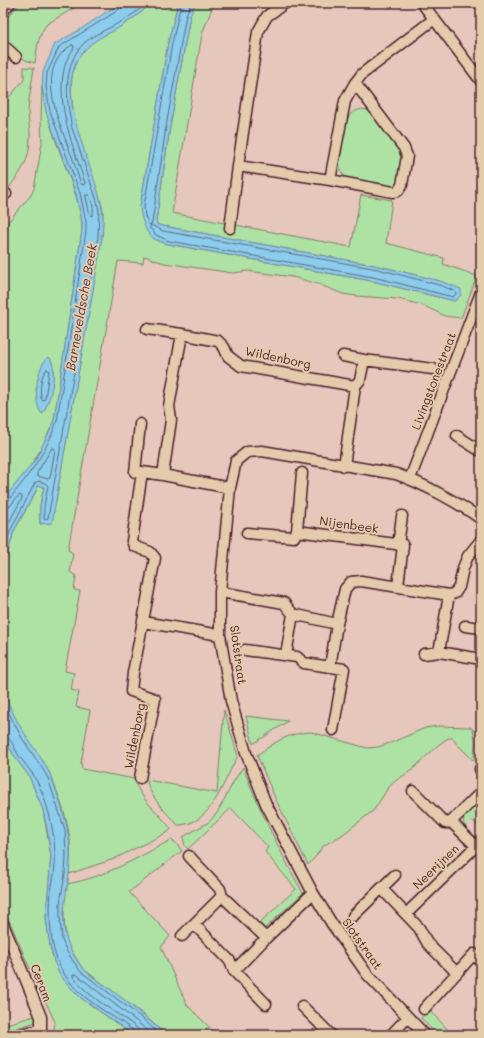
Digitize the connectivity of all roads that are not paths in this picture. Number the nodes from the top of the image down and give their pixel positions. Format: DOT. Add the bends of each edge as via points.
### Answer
graph roads {
  1 [pos="10,3"];
  2 [pos="285,3"];
  3 [pos="422,3"];
  4 [pos="3,11"];
  5 [pos="434,18"];
  6 [pos="3,45"];
  7 [pos="16,57"];
  8 [pos="481,81"];
  9 [pos="355,83"];
  10 [pos="238,166"];
  11 [pos="330,180"];
  12 [pos="230,228"];
  13 [pos="481,292"];
  14 [pos="147,329"];
  15 [pos="182,334"];
  16 [pos="343,356"];
  17 [pos="364,360"];
  18 [pos="433,369"];
  19 [pos="355,386"];
  20 [pos="140,424"];
  21 [pos="457,436"];
  22 [pos="480,449"];
  23 [pos="344,466"];
  24 [pos="142,472"];
  25 [pos="302,473"];
  26 [pos="162,475"];
  27 [pos="410,479"];
  28 [pos="230,488"];
  29 [pos="402,516"];
  30 [pos="481,520"];
  31 [pos="297,531"];
  32 [pos="246,533"];
  33 [pos="481,540"];
  34 [pos="398,544"];
  35 [pos="398,586"];
  36 [pos="220,592"];
  37 [pos="450,595"];
  38 [pos="293,614"];
  39 [pos="143,622"];
  40 [pos="337,624"];
  41 [pos="465,626"];
  42 [pos="481,628"];
  43 [pos="220,635"];
  44 [pos="246,650"];
  45 [pos="439,652"];
  46 [pos="424,654"];
  47 [pos="286,656"];
  48 [pos="481,659"];
  49 [pos="330,667"];
  50 [pos="333,730"];
  51 [pos="140,778"];
  52 [pos="413,791"];
  53 [pos="481,792"];
  54 [pos="451,822"];
  55 [pos="189,856"];
  56 [pos="395,875"];
  57 [pos="382,889"];
  58 [pos="313,893"];
  59 [pos="222,896"];
  60 [pos="406,914"];
  61 [pos="353,916"];
  62 [pos="3,924"];
  63 [pos="194,924"];
  64 [pos="182,936"];
  65 [pos="266,938"];
  66 [pos="481,962"];
  67 [pos="234,971"];
  68 [pos="457,973"];
  69 [pos="266,1004"];
  70 [pos="302,1006"];
  71 [pos="424,1009"];
  72 [pos="408,1017"];
  73 [pos="18,1035"];
  74 [pos="331,1035"];
  75 [pos="392,1035"];
  76 [pos="425,1035"];
  1 -- 4 [label="street"];
  2 -- 10 [label="street" via="267,16 258,32"];
  3 -- 5 [label="street"];
  5 -- 8 [label="street"];
  5 -- 9 [label="street" via="362,74"];
  6 -- 7 [label="street"];
  9 -- 11 [label="street" via="346,101"];
  9 -- 11 [label="street" via="404,148 407,156 402,185 393,192"];
  10 -- 11 [label="street"];
  10 -- 12 [label="street"];
  13 -- 27 [label="street, Livingstonestraat"];
  14 -- 15 [label="street, Wildenborg"];
  15 -- 19 [label="street, Wildenborg" via="218,341 228,356 241,366"];
  15 -- 26 [label="street" via="169,406 171,420"];
  16 -- 17 [label="street"];
  17 -- 18 [label="street"];
  17 -- 19 [label="street" via="360,380"];
  19 -- 23 [label="street"];
  20 -- 24 [label="street" via="135,472"];
  21 -- 22 [label="street"];
  23 -- 27 [label="street, Slotstraat" via="396,474"];
  23 -- 28 [label="street, Slotstraat" via="262,451 247,452 236,461"];
  24 -- 26 [label="street"];
  24 -- 39 [label="street, Wildenborg" via="132,541 134,546 150,552 155,558"];
  25 -- 31 [label="street"];
  26 -- 28 [label="street"];
  27 -- 30 [label="street, Slotstraat"];
  28 -- 36 [label="street, Slotstraat"];
  29 -- 34 [label="street"];
  31 -- 32 [label="street, Nijenbeek" via="294,537 289,538"];
  31 -- 34 [label="street, Nijenbeek"];
  33 -- 37 [label="street" via="468,556 459,587"];
  34 -- 35 [label="street" via="403,545"];
  35 -- 37 [label="street"];
  35 -- 40 [label="street" via="351,582 345,589"];
  36 -- 38 [label="street" via="284,603"];
  36 -- 43 [label="street, Slotstraat"];
  37 -- 45 [label="street"];
  38 -- 40 [label="street"];
  38 -- 47 [label="street"];
  39 -- 43 [label="street"];
  39 -- 51 [label="street, Wildenborg" via="131,691 155,699"];
  40 -- 49 [label="street"];
  41 -- 42 [label="street"];
  43 -- 58 [label="street, Slotstraat" via="231,701 246,753 266,804"];
  44 -- 47 [label="street"];
  45 -- 46 [label="street"];
  45 -- 48 [label="street"];
  47 -- 49 [label="street" via="296,657 304,663"];
  49 -- 50 [label="street" via="344,669"];
  52 -- 54 [label="street, Neerijnen" via="445,823"];
  53 -- 54 [label="street"];
  54 -- 60 [label="street, Neerijnen" via="476,846"];
  55 -- 59 [label="street" via="220,889"];
  56 -- 57 [label="street, Neerijnen"];
  57 -- 60 [label="street"];
  57 -- 61 [label="street, Neerijnen"];
  58 -- 65 [label="street"];
  58 -- 72 [label="street, Slotstraat" via="367,974"];
  59 -- 63 [label="street"];
  59 -- 65 [label="street"];
  60 -- 68 [label="street" via="419,928 428,944"];
  62 -- 73 [label="street, Ceram" via="41,1017 42,1029"];
  63 -- 64 [label="street"];
  63 -- 67 [label="street" via="230,961"];
  65 -- 67 [label="street"];
  66 -- 68 [label="street" via="474,954"];
  67 -- 69 [label="street"];
  68 -- 71 [label="street"];
  70 -- 74 [label="street"];
  72 -- 75 [label="street"];
  72 -- 76 [label="street, Slotstraat"];
}
